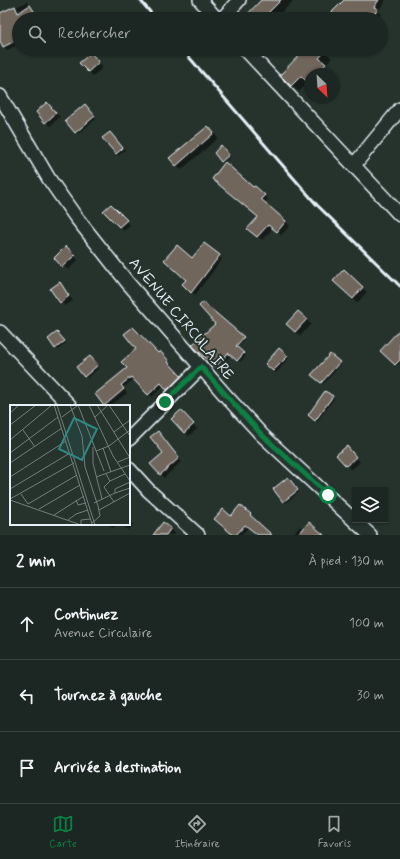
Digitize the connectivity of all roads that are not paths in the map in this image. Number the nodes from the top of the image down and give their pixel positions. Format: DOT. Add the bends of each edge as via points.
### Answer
graph roads {
  1 [pos="200,0"];
  2 [pos="240,0"];
  3 [pos="211,12"];
  4 [pos="229,12"];
  5 [pos="252,56"];
  6 [pos="0,96"];
  7 [pos="400,109"];
  8 [pos="354,165"];
  9 [pos="400,215"];
  10 [pos="0,332"];
  11 [pos="201,367"];
  12 [pos="69,405"];
  13 [pos="130,438"];
  14 [pos="130,470"];
  15 [pos="198,535"];
  16 [pos="370,535"];
  1 -- 3 [label="street"];
  2 -- 4 [label="street"];
  5 -- 8 [label="street"];
  6 -- 11 [label="street, AVENUE CIRCULAIRE" via="49,179 75,216 128,283"];
  7 -- 8 [label="street"];
  8 -- 9 [label="street"];
  10 -- 12 [label="street"];
  11 -- 13 [label="street"];
  11 -- 16 [label="street, AVENUE CIRCULAIRE" via="262,435"];
  14 -- 15 [label="street"];
}
